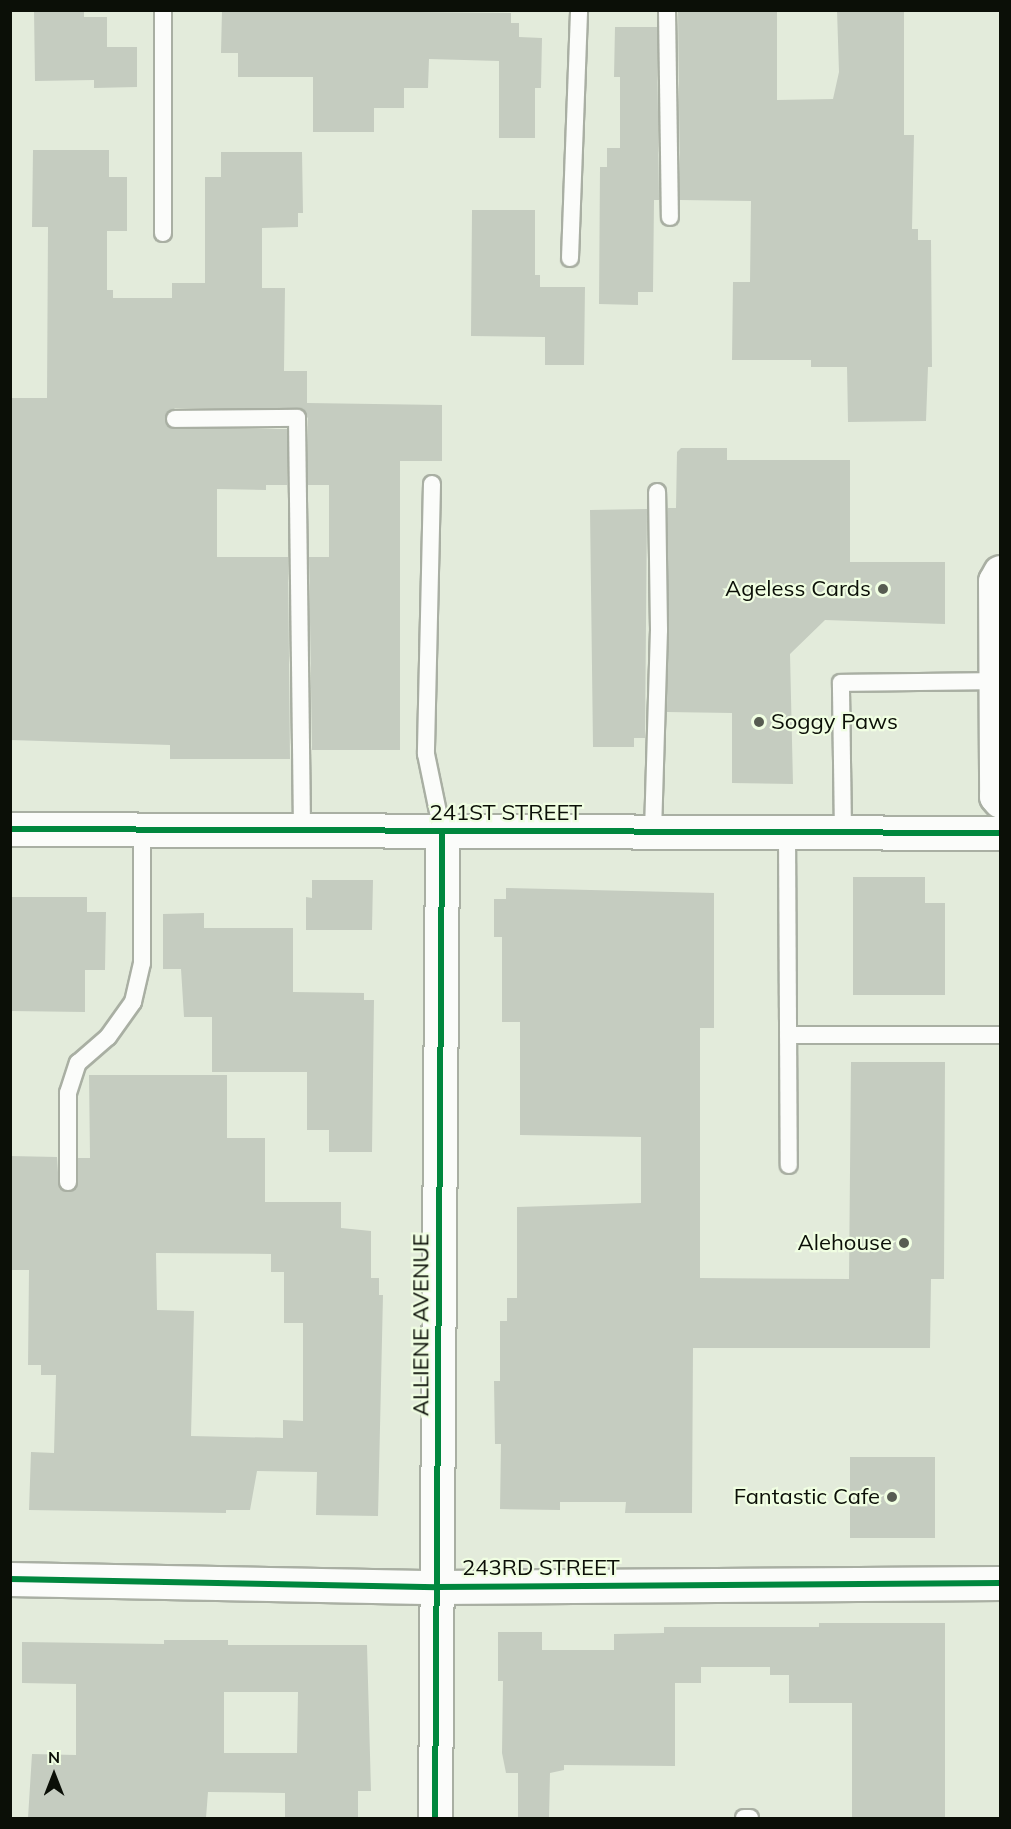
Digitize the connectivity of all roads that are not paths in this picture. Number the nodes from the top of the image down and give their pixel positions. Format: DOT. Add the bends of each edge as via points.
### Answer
graph roads {
  1 [pos="164,10"];
  2 [pos="579,10"];
  3 [pos="667,10"];
  4 [pos="670,217"];
  5 [pos="163,233"];
  6 [pos="570,258"];
  7 [pos="175,419"];
  8 [pos="432,484"];
  9 [pos="657,492"];
  10 [pos="1000,572"];
  11 [pos="996,681"];
  12 [pos="1000,801"];
  13 [pos="10,829"];
  14 [pos="142,829"];
  15 [pos="302,830"];
  16 [pos="442,831"];
  17 [pos="653,832"];
  18 [pos="787,833"];
  19 [pos="843,833"];
  20 [pos="1000,833"];
  21 [pos="788,1035"];
  22 [pos="1000,1035"];
  23 [pos="789,1165"];
  24 [pos="68,1182"];
  25 [pos="10,1579"];
  26 [pos="1000,1583"];
  27 [pos="437,1587"];
  28 [pos="435,1818"];
  29 [pos="744,1818"];
  30 [pos="750,1818"];
  1 -- 5 [label="lane"];
  2 -- 6 [label="lane"];
  3 -- 4 [label="lane"];
  7 -- 15 [label="lane" via="297,418"];
  8 -- 16 [label="lane" via="426,754"];
  9 -- 17 [label="lane" via="659,630"];
  10 -- 11 [label="street" via="995,581"];
  11 -- 12 [label="street" via="996,796"];
  11 -- 19 [label="lane" via="841,683"];
  13 -- 14 [label="street, 241ST STREET"];
  14 -- 15 [label="street, 241ST STREET"];
  14 -- 24 [label="lane" via="142,963 133,1002 108,1036 78,1063 68,1093"];
  15 -- 16 [label="street, 241ST STREET"];
  16 -- 17 [label="street, 241ST STREET"];
  16 -- 27 [label="street, ALLIENE AVENUE"];
  17 -- 18 [label="street, 241ST STREET"];
  18 -- 19 [label="street, 241ST STREET"];
  18 -- 21 [label="lane"];
  19 -- 20 [label="street, 241ST STREET"];
  21 -- 22 [label="lane"];
  21 -- 23 [label="lane"];
  25 -- 27 [label="street, 243RD STREET"];
  26 -- 27 [label="street, 243RD STREET"];
  27 -- 28 [label="street, ALLIENE AVENUE"];
  29 -- 30 [label="lane"];
}
